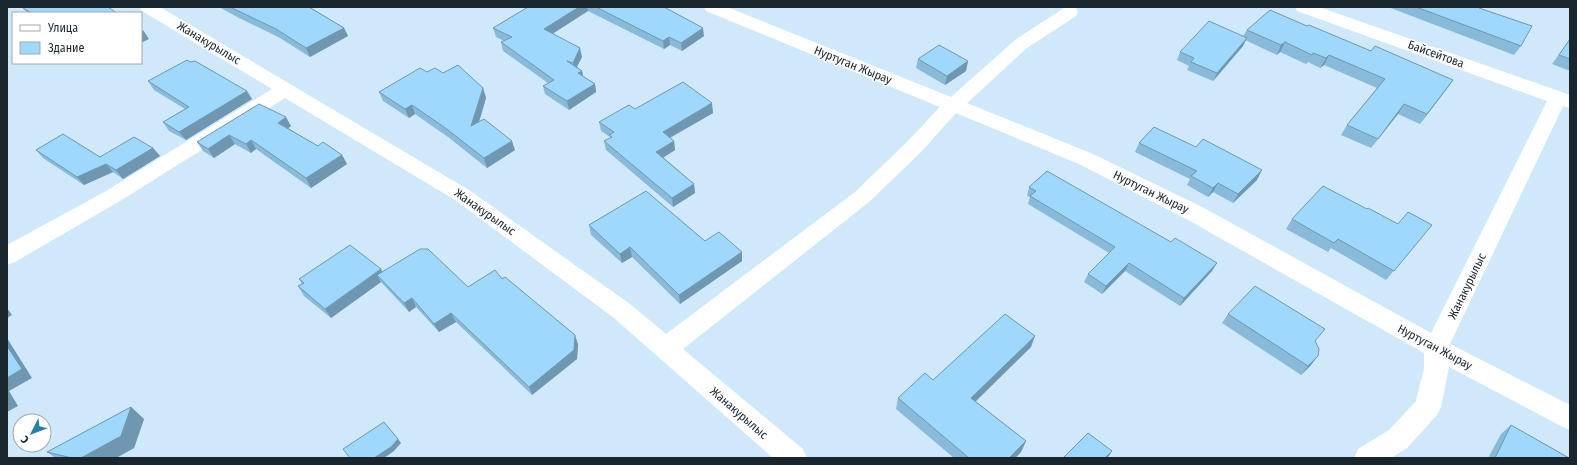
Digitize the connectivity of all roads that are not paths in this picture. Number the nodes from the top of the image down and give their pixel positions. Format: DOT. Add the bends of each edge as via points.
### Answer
graph roads {
  1 [pos="148,7"];
  2 [pos="712,7"];
  3 [pos="1303,7"];
  4 [pos="1070,12"];
  5 [pos="285,89"];
  6 [pos="1564,100"];
  7 [pos="952,106"];
  8 [pos="7,256"];
  9 [pos="1436,348"];
  10 [pos="665,349"];
  11 [pos="1570,418"];
  12 [pos="793,458"];
  13 [pos="1368,458"];
  1 -- 5 [label="street, Жанакурылыс"];
  2 -- 7 [label="street, Нуртуган Жырау"];
  3 -- 6 [label="street, Байсейтова"];
  4 -- 7 [label="street" via="1021,44"];
  5 -- 8 [label="street" via="113,196"];
  5 -- 10 [label="street, Жанакурылыс" via="462,195 622,311"];
  6 -- 9 [label="street, Жанакурылыс"];
  7 -- 9 [label="street, Нуртуган Жырау" via="1086,159 1189,210"];
  7 -- 10 [label="street" via="862,197"];
  9 -- 11 [label="street, Нуртуган Жырау"];
  9 -- 13 [label="street, Жанакурылыс" via="1437,369 1428,407 1398,439"];
  10 -- 12 [label="street, Жанакурылыс"];
}
